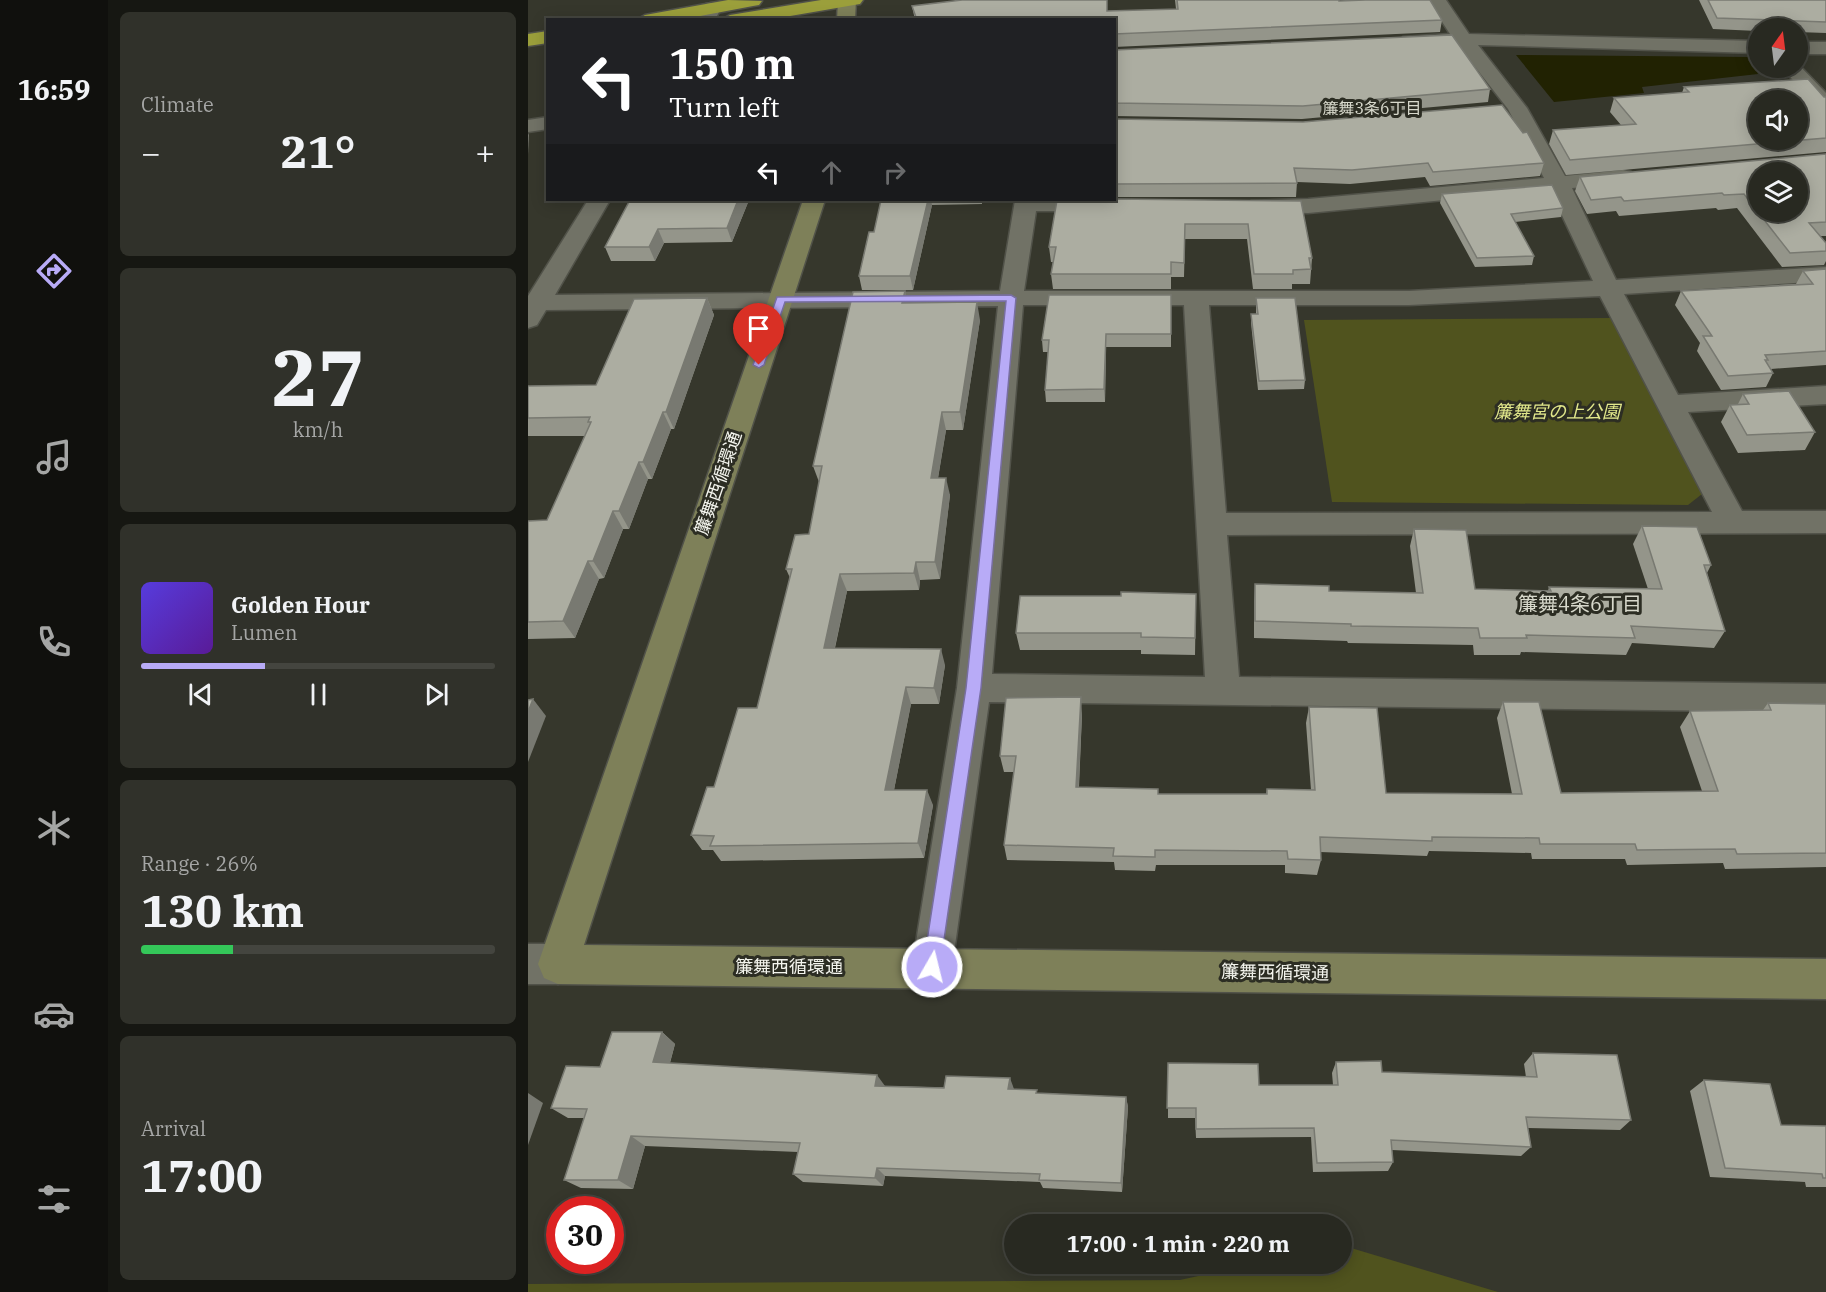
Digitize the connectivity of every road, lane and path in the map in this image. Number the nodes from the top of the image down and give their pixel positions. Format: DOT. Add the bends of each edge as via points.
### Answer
graph roads {
  1 [pos="758,0"];
  2 [pos="849,0"];
  3 [pos="1437,0"];
  4 [pos="709,14"];
  5 [pos="666,18"];
  6 [pos="742,18"];
  7 [pos="846,18"];
  8 [pos="546,37"];
  9 [pos="1462,39"];
  10 [pos="528,40"];
  11 [pos="1393,42"];
  12 [pos="1748,47"];
  13 [pos="1808,48"];
  14 [pos="1826,48"];
  15 [pos="546,52"];
  16 [pos="528,55"];
  17 [pos="1801,78"];
  18 [pos="1826,105"];
  19 [pos="546,123"];
  20 [pos="528,126"];
  21 [pos="1640,176"];
  22 [pos="1558,183"];
  23 [pos="598,201"];
  24 [pos="814,201"];
  25 [pos="1026,202"];
  26 [pos="1120,205"];
  27 [pos="1237,206"];
  28 [pos="1826,274"];
  29 [pos="1608,288"];
  30 [pos="1011,298"];
  31 [pos="781,299"];
  32 [pos="1196,299"];
  33 [pos="531,309"];
  34 [pos="1826,395"];
  35 [pos="1670,404"];
  36 [pos="1732,521"];
  37 [pos="1826,522"];
  38 [pos="1212,524"];
  39 [pos="974,688"];
  40 [pos="1222,692"];
  41 [pos="1826,698"];
  42 [pos="543,964"];
  43 [pos="932,967"];
  44 [pos="1826,979"];
  1 -- 4 [label="highway"];
  2 -- 6 [label="highway"];
  2 -- 7 [label="street"];
  3 -- 9 [label="street"];
  4 -- 5 [label="highway"];
  8 -- 10 [label="highway"];
  9 -- 11 [label="street"];
  9 -- 12 [label="street"];
  9 -- 22 [label="street"];
  13 -- 14 [label="street"];
  15 -- 16 [label="highway"];
  17 -- 18 [label="street"];
  19 -- 20 [label="street"];
  21 -- 22 [label="street"];
  22 -- 27 [label="street" via="1308,206"];
  22 -- 29 [label="street"];
  23 -- 33 [label="street"];
  24 -- 31 [label="street, 簾舞西循環通"];
  25 -- 26 [label="street"];
  25 -- 30 [label="street"];
  28 -- 29 [label="street"];
  29 -- 32 [label="street" via="1409,298"];
  29 -- 35 [label="street"];
  30 -- 31 [label="street"];
  30 -- 32 [label="street"];
  30 -- 39 [label="street"];
  31 -- 33 [label="street"];
  31 -- 42 [label="street, 簾舞西循環通"];
  32 -- 38 [label="street"];
  34 -- 35 [label="street"];
  35 -- 36 [label="street"];
  36 -- 37 [label="street"];
  36 -- 38 [label="street"];
  38 -- 40 [label="street"];
  39 -- 40 [label="street"];
  39 -- 43 [label="street"];
  40 -- 41 [label="street"];
  42 -- 43 [label="street, 簾舞西循環通"];
  43 -- 44 [label="street, 簾舞西循環通"];
}
